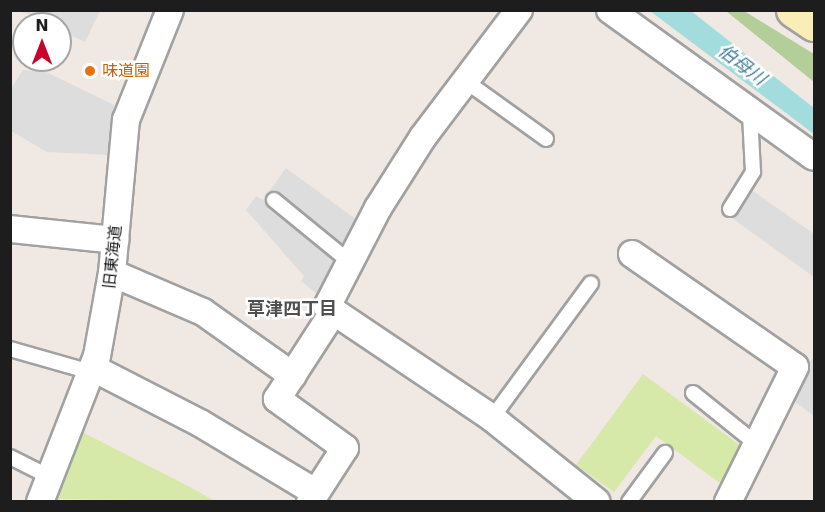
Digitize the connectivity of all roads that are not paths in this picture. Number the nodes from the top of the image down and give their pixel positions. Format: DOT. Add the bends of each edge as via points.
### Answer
graph roads {
  1 [pos="170,10"];
  2 [pos="519,10"];
  3 [pos="610,10"];
  4 [pos="465,80"];
  5 [pos="750,114"];
  6 [pos="546,139"];
  7 [pos="814,157"];
  8 [pos="274,200"];
  9 [pos="730,209"];
  10 [pos="10,228"];
  11 [pos="115,240"];
  12 [pos="632,254"];
  13 [pos="351,263"];
  14 [pos="112,273"];
  15 [pos="591,283"];
  16 [pos="334,312"];
  17 [pos="10,349"];
  18 [pos="92,370"];
  19 [pos="293,376"];
  20 [pos="693,393"];
  21 [pos="492,418"];
  22 [pos="759,446"];
  23 [pos="665,453"];
  24 [pos="10,457"];
  25 [pos="50,477"];
  26 [pos="313,496"];
  27 [pos="40,501"];
  28 [pos="597,501"];
  29 [pos="629,501"];
  30 [pos="728,501"];
  1 -- 11 [label="street, 旧東海道" via="126,120"];
  2 -- 4 [label="street"];
  3 -- 5 [label="street"];
  4 -- 6 [label="lane"];
  4 -- 13 [label="street" via="378,208"];
  5 -- 7 [label="street"];
  5 -- 9 [label="lane" via="753,172"];
  8 -- 13 [label="lane"];
  10 -- 11 [label="street"];
  11 -- 14 [label="street, 旧東海道"];
  12 -- 22 [label="street" via="795,367"];
  13 -- 16 [label="street" via="327,307"];
  14 -- 18 [label="street, 旧東海道"];
  14 -- 19 [label="street" via="203,312"];
  15 -- 21 [label="lane"];
  16 -- 19 [label="street"];
  16 -- 21 [label="street"];
  17 -- 18 [label="lane"];
  18 -- 25 [label="street, 旧東海道"];
  18 -- 26 [label="street" via="200,423"];
  19 -- 26 [label="street" via="277,399 345,448"];
  20 -- 22 [label="lane"];
  21 -- 28 [label="street"];
  22 -- 30 [label="street"];
  23 -- 29 [label="lane"];
  24 -- 25 [label="lane"];
  25 -- 27 [label="street, 旧東海道"];
}
